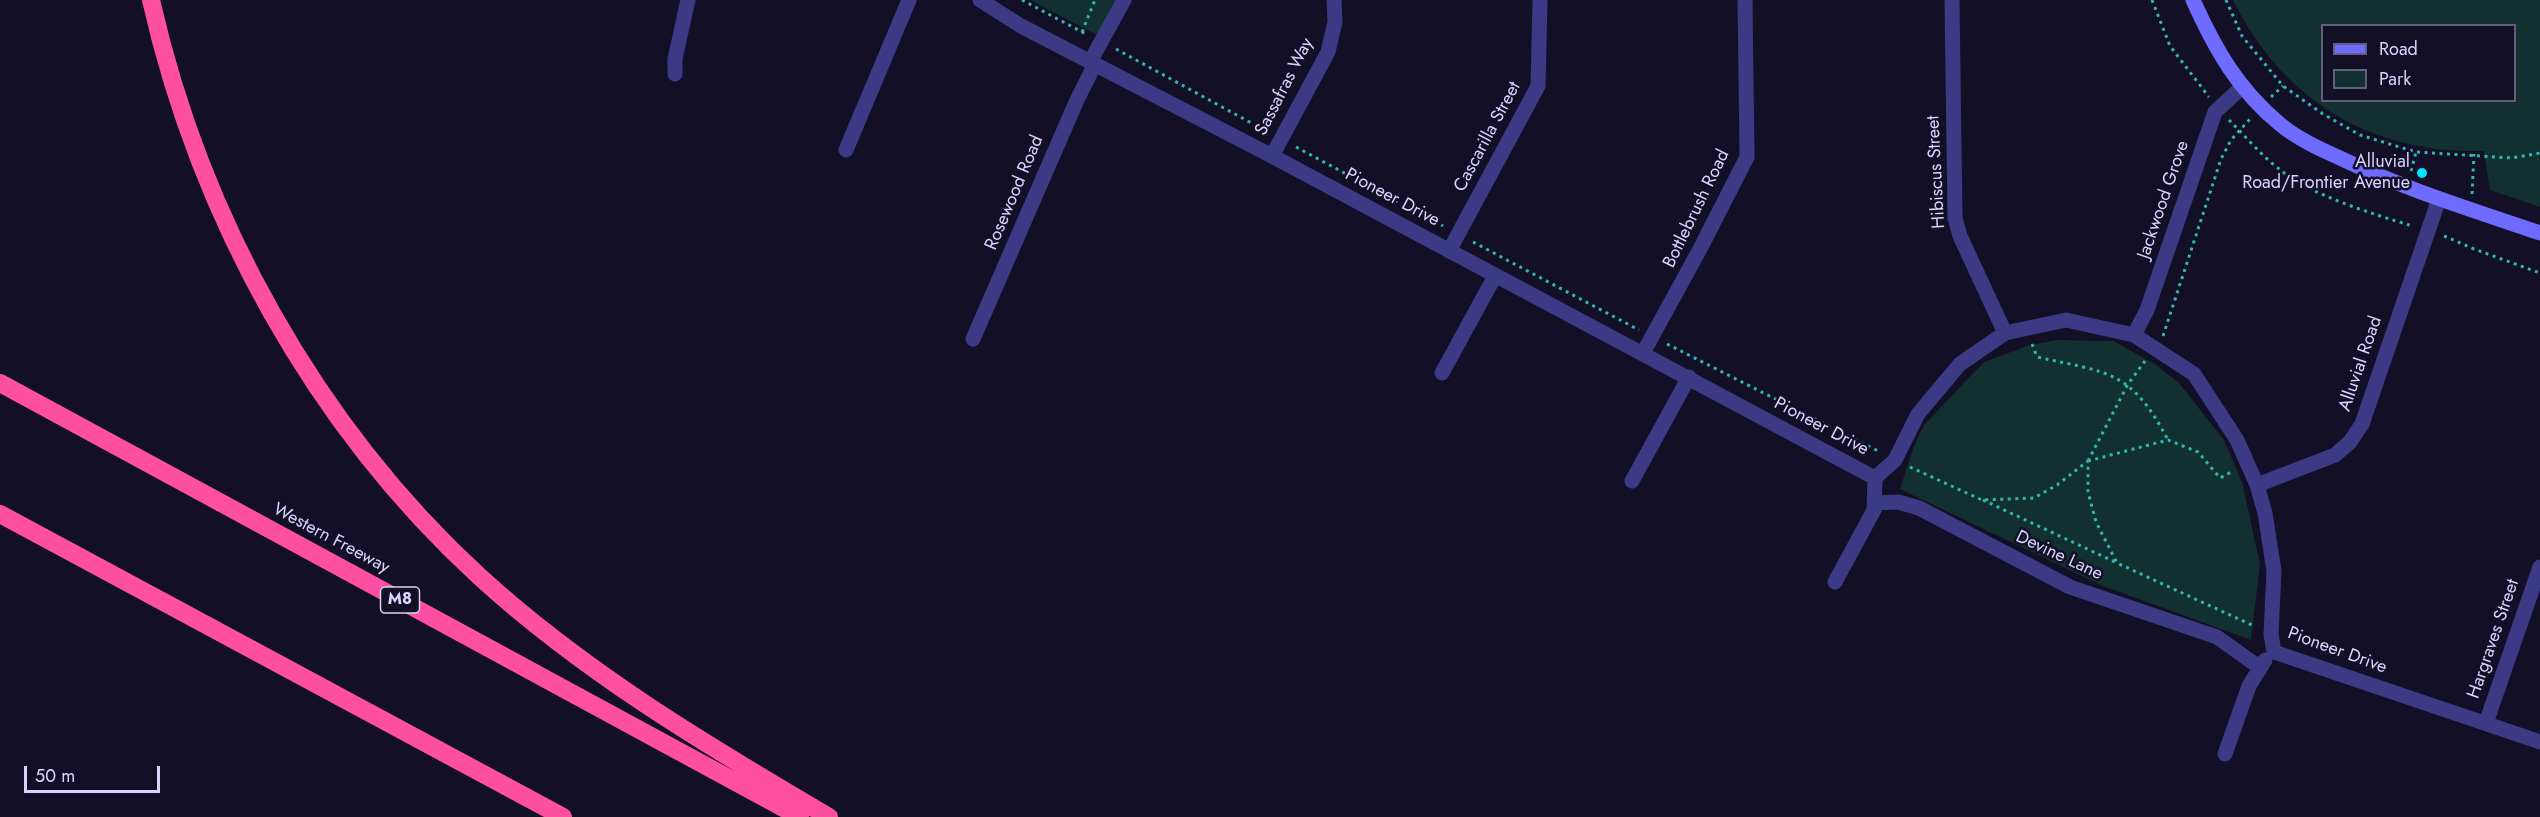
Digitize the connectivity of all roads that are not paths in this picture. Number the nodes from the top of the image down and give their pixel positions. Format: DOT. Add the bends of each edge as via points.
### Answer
graph roads {
  1 [pos="151,0"];
  2 [pos="688,0"];
  3 [pos="909,0"];
  4 [pos="980,0"];
  5 [pos="1124,0"];
  6 [pos="1334,0"];
  7 [pos="1540,0"];
  8 [pos="1745,0"];
  9 [pos="1952,0"];
  10 [pos="2193,0"];
  11 [pos="1092,63"];
  12 [pos="675,74"];
  13 [pos="2242,87"];
  14 [pos="846,150"];
  15 [pos="1272,156"];
  16 [pos="2439,199"];
  17 [pos="2540,233"];
  18 [pos="1449,251"];
  19 [pos="1495,276"];
  20 [pos="2005,333"];
  21 [pos="2134,335"];
  22 [pos="973,339"];
  23 [pos="1643,353"];
  24 [pos="1442,373"];
  25 [pos="1689,377"];
  26 [pos="0,383"];
  27 [pos="1875,478"];
  28 [pos="1632,481"];
  29 [pos="2257,485"];
  30 [pos="1874,502"];
  31 [pos="0,514"];
  32 [pos="2540,567"];
  33 [pos="1835,582"];
  34 [pos="2274,652"];
  35 [pos="2259,667"];
  36 [pos="2486,723"];
  37 [pos="2540,742"];
  38 [pos="2225,754"];
  39 [pos="563,817"];
  40 [pos="800,817"];
  41 [pos="829,817"];
  1 -- 41 [label="highway" via="191,139 253,279 283,333 370,457 442,541 567,649 635,697"];
  2 -- 12 [label="street"];
  3 -- 14 [label="street"];
  4 -- 11 [label="street, Pioneer Drive"];
  5 -- 11 [label="street, Rosewood Road"];
  6 -- 15 [label="street, Sassafras Way" via="1335,22 1328,52"];
  7 -- 18 [label="street, Cascarilla Street" via="1538,86"];
  8 -- 23 [label="street, Bottlebrush Road" via="1747,157"];
  9 -- 20 [label="street, Hibiscus Street" via="1955,218"];
  10 -- 13 [label="street" via="2217,53"];
  11 -- 15 [label="street, Pioneer Drive"];
  11 -- 22 [label="street, Rosewood Road"];
  13 -- 16 [label="street" via="2282,126 2322,150"];
  13 -- 21 [label="street, Jackwood Grove" via="2215,112"];
  15 -- 18 [label="street, Pioneer Drive"];
  16 -- 17 [label="street"];
  16 -- 29 [label="street, Alluvial Road" via="2362,424 2335,455"];
  18 -- 19 [label="street, Pioneer Drive"];
  19 -- 23 [label="street, Pioneer Drive"];
  19 -- 24 [label="street"];
  20 -- 21 [label="street, Pioneer Drive" via="2066,320"];
  20 -- 27 [label="street, Pioneer Drive" via="1960,364 1918,414 1895,460"];
  21 -- 29 [label="street, Pioneer Drive" via="2194,374 2237,440"];
  23 -- 25 [label="street, Pioneer Drive"];
  25 -- 27 [label="street, Pioneer Drive"];
  25 -- 28 [label="street"];
  26 -- 40 [label="highway, Western Freeway / M8"];
  27 -- 30 [label="street"];
  29 -- 34 [label="street, Pioneer Drive" via="2274,571"];
  30 -- 33 [label="street" via="1874,510"];
  30 -- 35 [label="street, Devine Lane" via="1898,502 1919,508 2070,587 2217,637"];
  31 -- 39 [label="highway"];
  32 -- 36 [label="street, Hargraves Street"];
  34 -- 35 [label="street"];
  34 -- 36 [label="street, Pioneer Drive"];
  35 -- 38 [label="street"];
  36 -- 37 [label="street, Pioneer Drive"];
}
